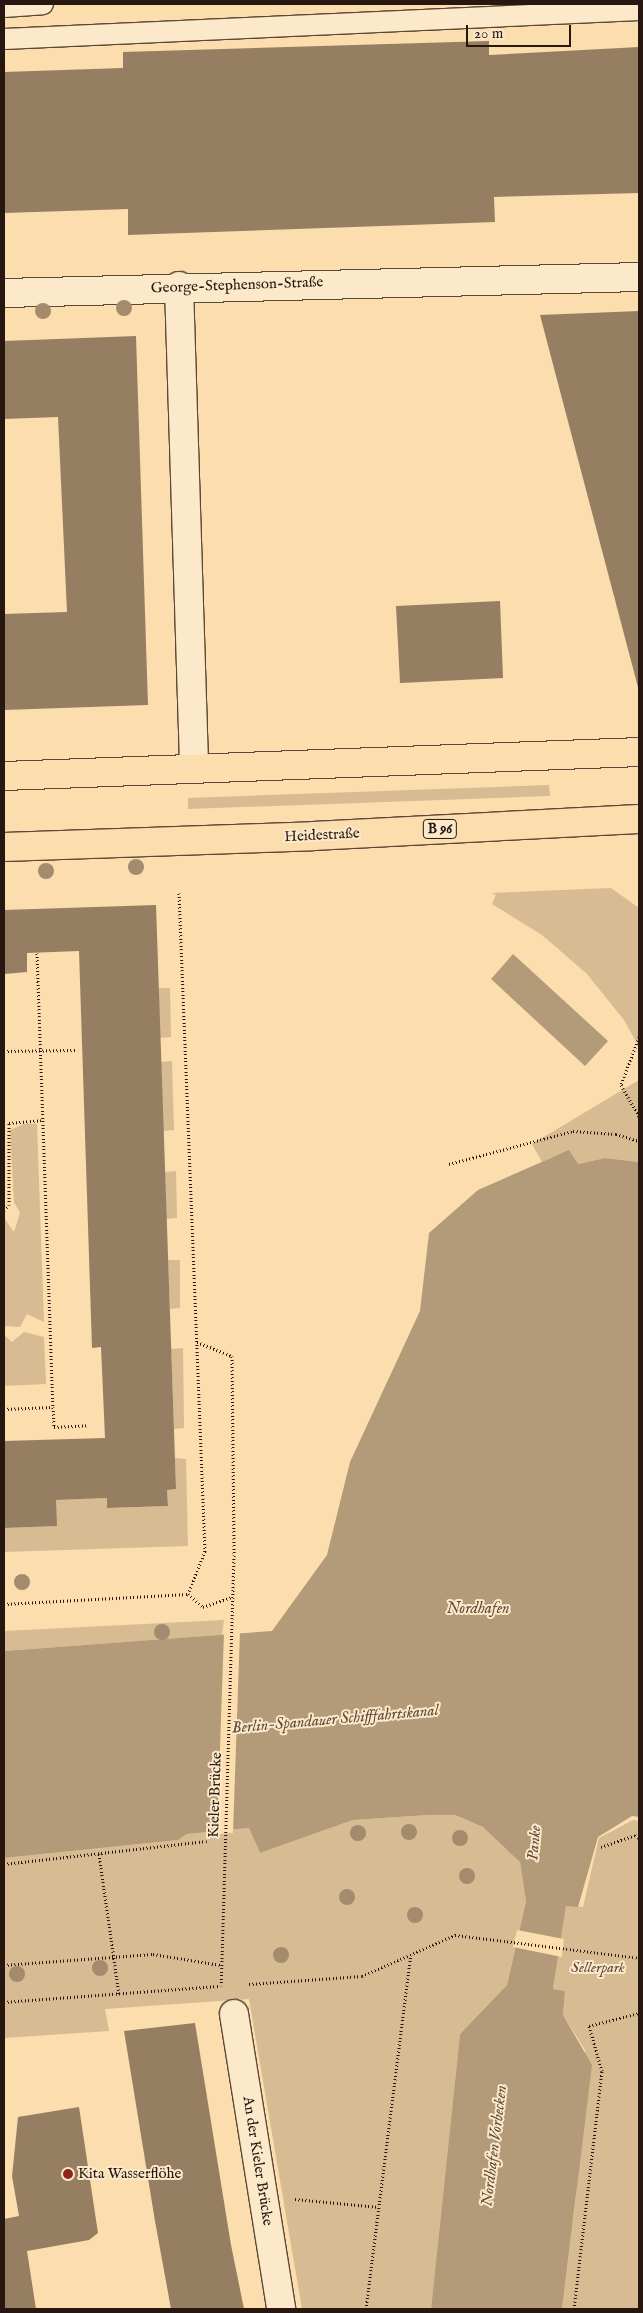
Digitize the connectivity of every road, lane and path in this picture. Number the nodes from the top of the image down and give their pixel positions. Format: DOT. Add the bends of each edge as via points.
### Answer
graph roads {
  1 [pos="43,4"];
  2 [pos="4,7"];
  3 [pos="639,10"];
  4 [pos="4,39"];
  5 [pos="639,277"];
  6 [pos="179,286"];
  7 [pos="4,293"];
  8 [pos="639,752"];
  9 [pos="194,769"];
  10 [pos="4,776"];
  11 [pos="639,819"];
  12 [pos="4,847"];
  13 [pos="179,892"];
  14 [pos="37,953"];
  15 [pos="639,1037"];
  16 [pos="74,1050"];
  17 [pos="4,1051"];
  18 [pos="38,1051"];
  19 [pos="639,1116"];
  20 [pos="41,1120"];
  21 [pos="639,1141"];
  22 [pos="449,1164"];
  23 [pos="4,1210"];
  24 [pos="197,1342"];
  25 [pos="53,1407"];
  26 [pos="4,1409"];
  27 [pos="89,1425"];
  28 [pos="188,1594"];
  29 [pos="232,1597"];
  30 [pos="4,1604"];
  31 [pos="639,1838"];
  32 [pos="207,1841"];
  33 [pos="601,1847"];
  34 [pos="99,1854"];
  35 [pos="4,1864"];
  36 [pos="412,1955"];
  37 [pos="114,1956"];
  38 [pos="639,1958"];
  39 [pos="4,1965"];
  40 [pos="221,1965"];
  41 [pos="230,1985"];
  42 [pos="240,1985"];
  43 [pos="221,1986"];
  44 [pos="119,1994"];
  45 [pos="4,2002"];
  46 [pos="639,2013"];
  47 [pos="234,2014"];
  48 [pos="264,2196"];
  49 [pos="379,2207"];
  50 [pos="281,2309"];
  51 [pos="366,2309"];
  52 [pos="574,2309"];
  1 -- 2 [label="lane"];
  3 -- 4 [label="lane"];
  5 -- 6 [label="street, George-Stephenson-Straße"];
  6 -- 7 [label="street, George-Stephenson-Straße"];
  6 -- 9 [label="street"];
  8 -- 9 [label="main road"];
  9 -- 10 [label="main road"];
  11 -- 12 [label="main road, Heidestraße / B 96"];
  13 -- 24 [label="path"];
  14 -- 18 [label="path"];
  15 -- 19 [label="path" via="621,1085"];
  16 -- 18 [label="path"];
  17 -- 18 [label="path"];
  18 -- 20 [label="path"];
  20 -- 23 [label="path" via="9,1123 9,1205"];
  20 -- 25 [label="path"];
  21 -- 22 [label="path" via="616,1134 573,1131"];
  24 -- 28 [label="path" via="204,1551"];
  24 -- 29 [label="path, Kieler Brücke" via="232,1356"];
  25 -- 26 [label="path"];
  25 -- 27 [label="path" via="54,1427"];
  28 -- 29 [label="path" via="203,1607"];
  28 -- 30 [label="path"];
  29 -- 40 [label="path, Kieler Brücke"];
  31 -- 33 [label="path" via="635,1835"];
  32 -- 34 [label="path"];
  34 -- 35 [label="path"];
  34 -- 37 [label="path"];
  36 -- 38 [label="path" via="455,1934"];
  36 -- 42 [label="path" via="362,1976"];
  36 -- 49 [label="path"];
  37 -- 39 [label="path"];
  37 -- 40 [label="path" via="153,1954"];
  37 -- 44 [label="path"];
  40 -- 43 [label="path, Kieler Brücke"];
  41 -- 43 [label="path"];
  43 -- 44 [label="path"];
  44 -- 45 [label="path"];
  46 -- 52 [label="path" via="589,2026 602,2071"];
  47 -- 48 [label="street, An der Kieler Brücke"];
  48 -- 49 [label="path"];
  48 -- 50 [label="street, An der Kieler Brücke"];
  49 -- 51 [label="path"];
}
